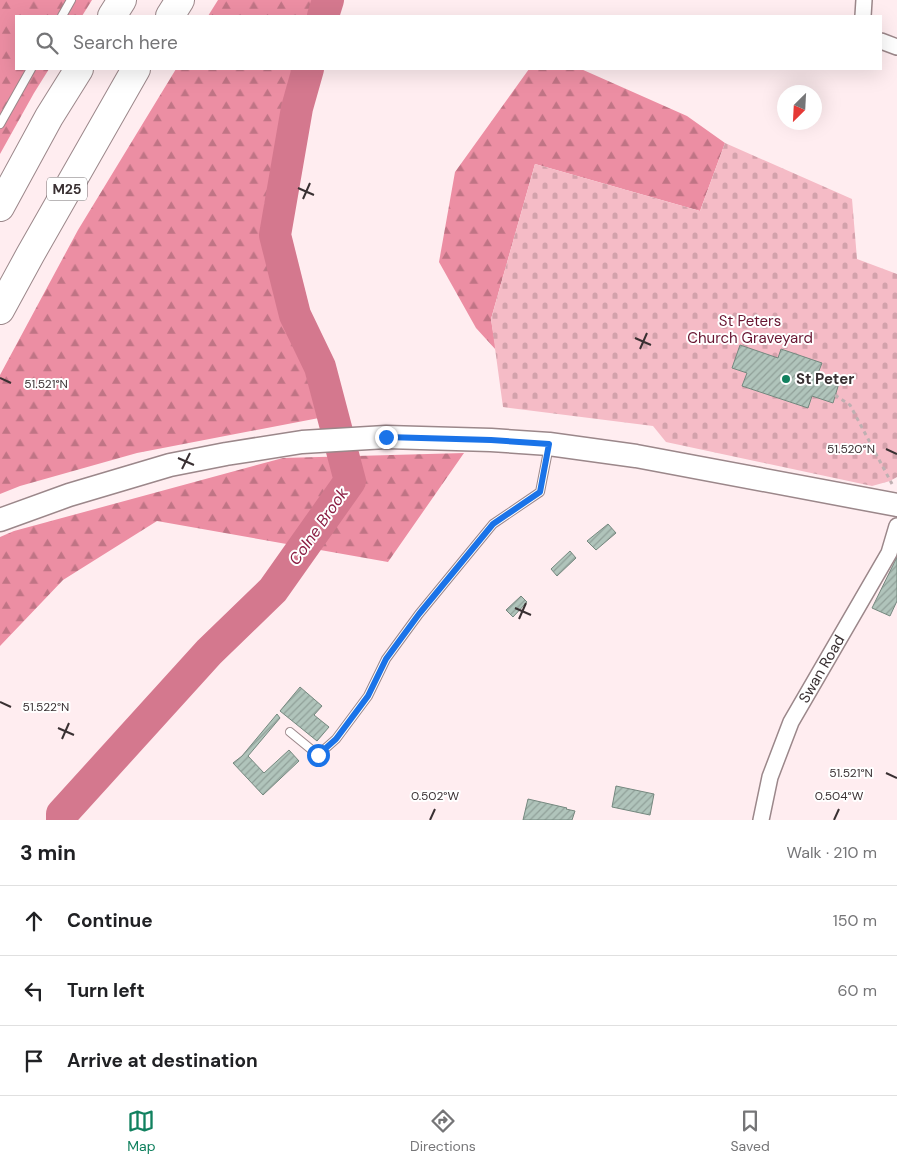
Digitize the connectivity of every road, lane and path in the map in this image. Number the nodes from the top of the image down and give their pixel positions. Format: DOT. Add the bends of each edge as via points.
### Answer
graph roads {
  1 [pos="72,0"];
  2 [pos="122,0"];
  3 [pos="180,0"];
  4 [pos="864,0"];
  5 [pos="63,15"];
  6 [pos="113,15"];
  7 [pos="171,15"];
  8 [pos="863,15"];
  9 [pos="882,41"];
  10 [pos="897,47"];
  11 [pos="30,70"];
  12 [pos="79,70"];
  13 [pos="135,70"];
  14 [pos="0,124"];
  15 [pos="0,207"];
  16 [pos="0,310"];
  17 [pos="836,395"];
  18 [pos="549,444"];
  19 [pos="896,509"];
  20 [pos="0,520"];
  21 [pos="290,732"];
  22 [pos="761,820"];
  1 -- 5 [label="lane"];
  2 -- 6 [label="highway"];
  3 -- 7 [label="highway"];
  4 -- 8 [label="street"];
  9 -- 10 [label="street"];
  11 -- 14 [label="lane"];
  12 -- 15 [label="highway" via="49,117"];
  13 -- 16 [label="highway, M25"];
  17 -- 19 [label="path" via="850,405"];
  18 -- 19 [label="main road" via="636,456"];
  18 -- 20 [label="main road" via="386,437 302,442 170,465 69,495"];
  18 -- 21 [label="lane" via="540,492 493,524 386,659 368,696 336,739 318,755"];
  19 -- 22 [label="street, Swan Road" via="890,553 791,722 770,777"];
}
